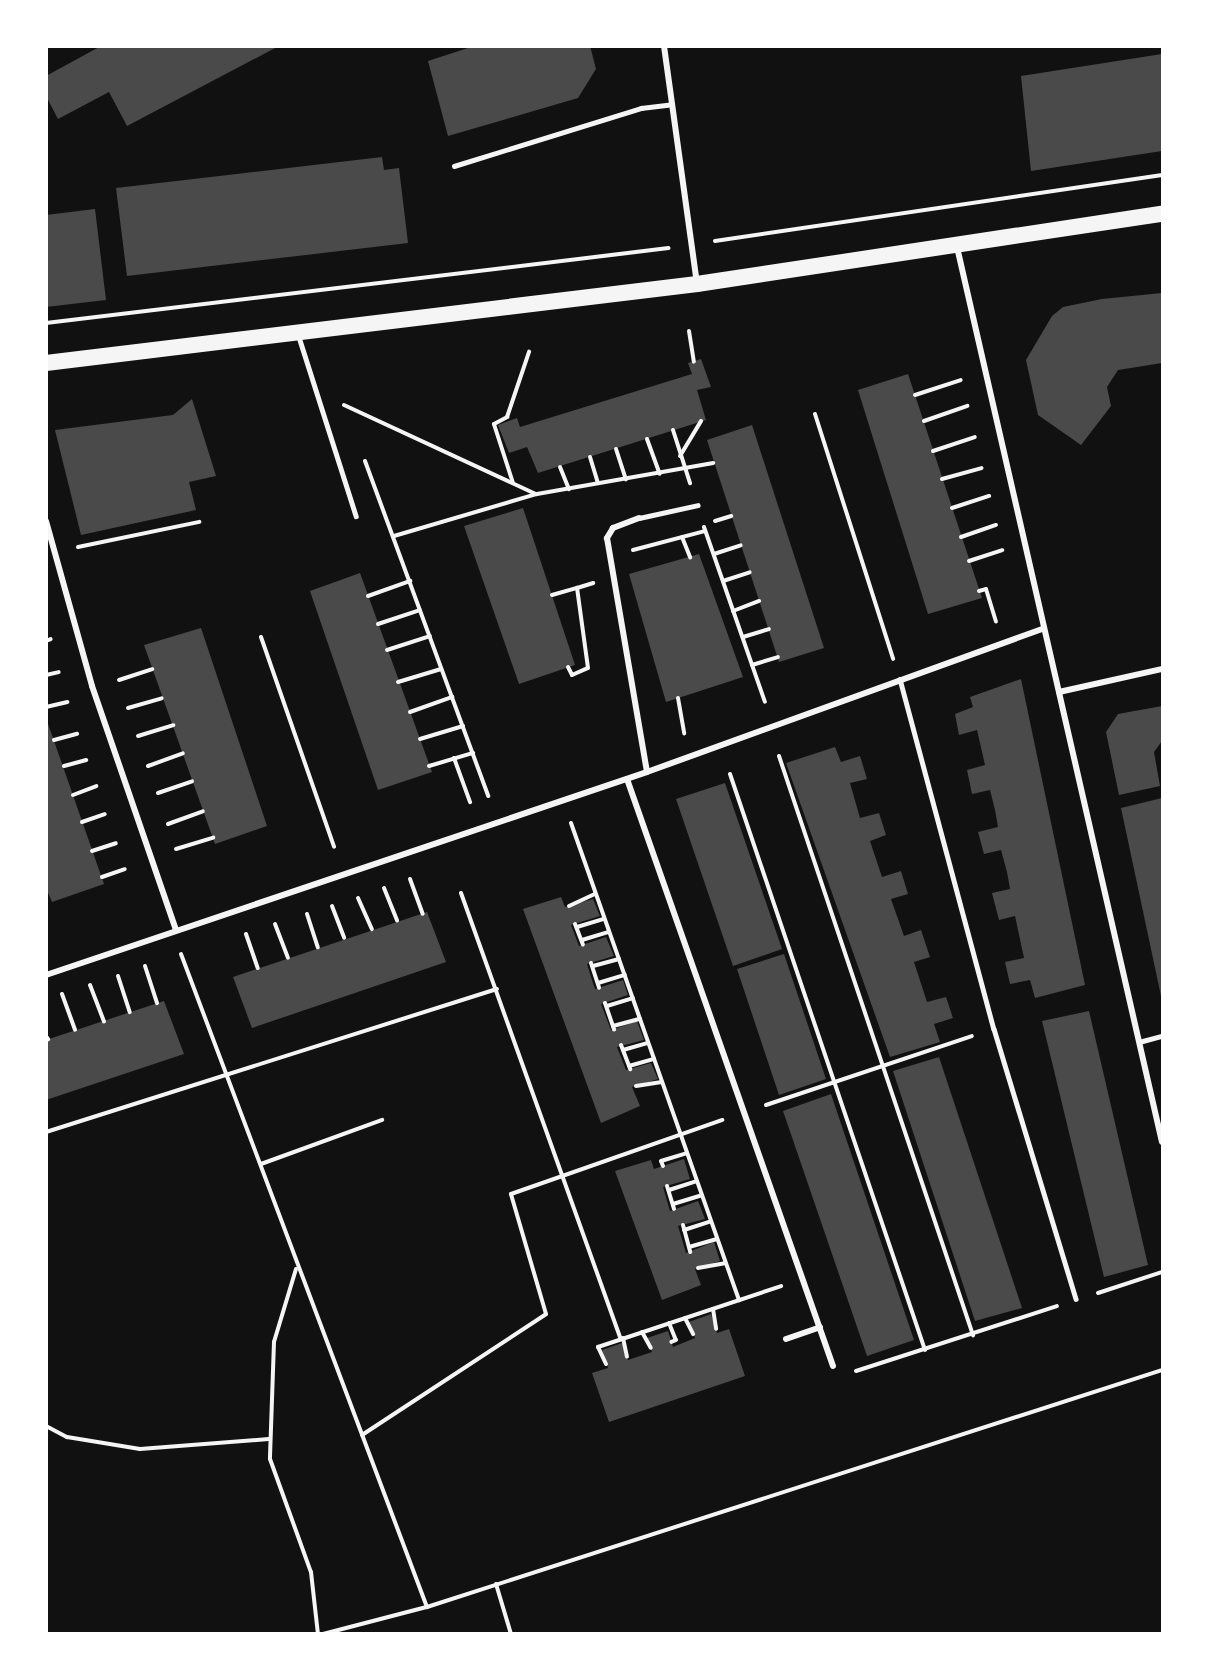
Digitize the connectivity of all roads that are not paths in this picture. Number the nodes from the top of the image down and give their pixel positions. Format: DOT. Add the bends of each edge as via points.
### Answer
graph roads {
  1 [pos="664,46"];
  2 [pos="672,104"];
  3 [pos="454,166"];
  4 [pos="1162,214"];
  5 [pos="957,247"];
  6 [pos="697,284"];
  7 [pos="298,334"];
  8 [pos="46,363"];
  9 [pos="698,505"];
  10 [pos="356,516"];
  11 [pos="639,518"];
  12 [pos="47,524"];
  13 [pos="1043,629"];
  14 [pos="1162,669"];
  15 [pos="900,678"];
  16 [pos="1059,692"];
  17 [pos="647,772"];
  18 [pos="627,779"];
  19 [pos="176,930"];
  20 [pos="46,975"];
  21 [pos="1162,1036"];
  22 [pos="1139,1042"];
  23 [pos="1162,1142"];
  24 [pos="1076,1299"];
  25 [pos="820,1327"];
  26 [pos="786,1339"];
  27 [pos="833,1366"];
  1 -- 2 [label="street"];
  2 -- 3 [label="lane" via="640,108"];
  2 -- 6 [label="street"];
  4 -- 5 [label="highway"];
  5 -- 6 [label="highway"];
  5 -- 13 [label="street"];
  6 -- 7 [label="highway"];
  7 -- 8 [label="highway"];
  7 -- 10 [label="lane"];
  9 -- 11 [label="street"];
  11 -- 17 [label="street" via="612,528 608,538"];
  12 -- 19 [label="street" via="92,686"];
  13 -- 15 [label="street"];
  13 -- 16 [label="street"];
  14 -- 16 [label="street"];
  15 -- 17 [label="street"];
  15 -- 24 [label="lane" via="994,1029"];
  16 -- 22 [label="street"];
  17 -- 18 [label="street"];
  18 -- 19 [label="street"];
  18 -- 25 [label="street"];
  19 -- 20 [label="street"];
  21 -- 22 [label="lane"];
  22 -- 23 [label="street"];
  25 -- 26 [label="street"];
  25 -- 27 [label="street"];
}
